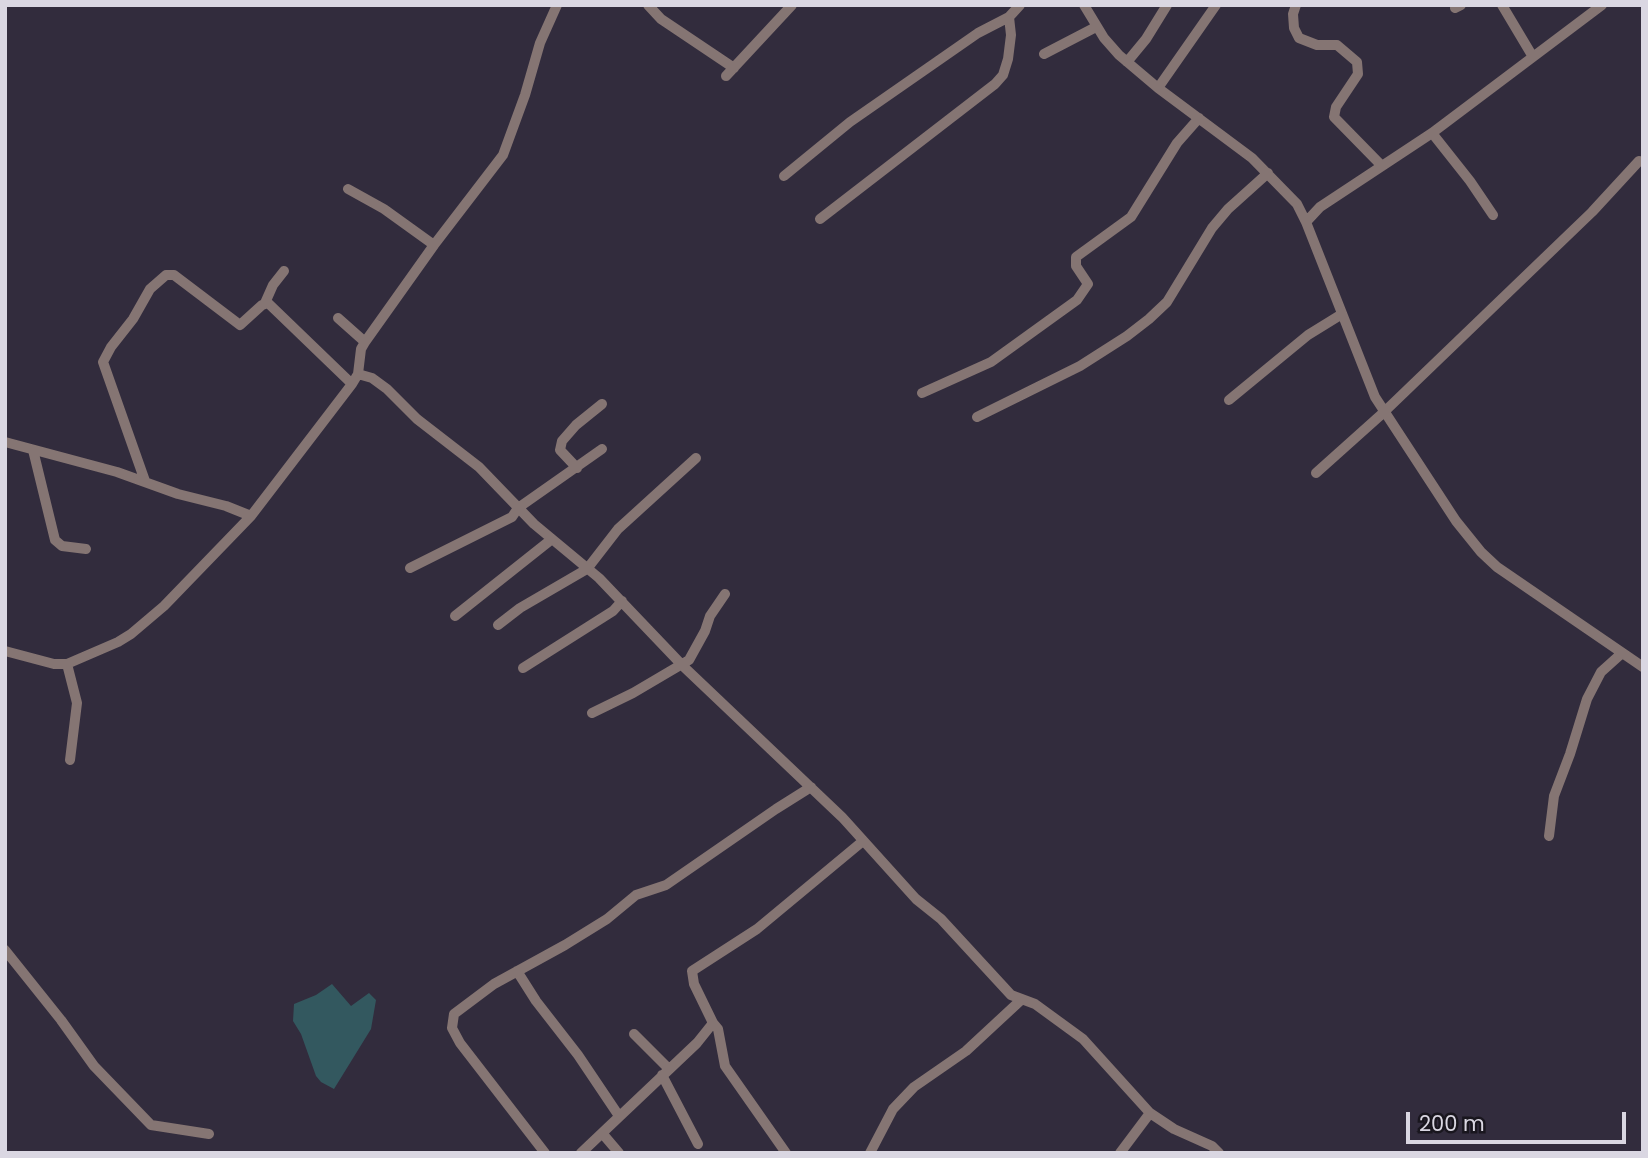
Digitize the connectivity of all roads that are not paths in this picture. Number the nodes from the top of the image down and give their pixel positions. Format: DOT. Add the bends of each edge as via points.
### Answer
graph roads {
  1 [pos="557,5"];
  2 [pos="648,5"];
  3 [pos="792,5"];
  4 [pos="1020,5"];
  5 [pos="1084,5"];
  6 [pos="1167,5"];
  7 [pos="1216,5"];
  8 [pos="1296,5"];
  9 [pos="1502,5"];
  10 [pos="1602,5"];
  11 [pos="1009,17"];
  12 [pos="1096,26"];
  13 [pos="1044,54"];
  14 [pos="1533,57"];
  15 [pos="1127,62"];
  16 [pos="1158,88"];
  17 [pos="1199,118"];
  18 [pos="1432,133"];
  19 [pos="1639,161"];
  20 [pos="1381,165"];
  21 [pos="1268,173"];
  22 [pos="784,176"];
  23 [pos="348,189"];
  24 [pos="1297,204"];
  25 [pos="1320,207"];
  26 [pos="1493,215"];
  27 [pos="820,219"];
  28 [pos="1306,222"];
  29 [pos="434,245"];
  30 [pos="284,271"];
  31 [pos="265,303"];
  32 [pos="1342,314"];
  33 [pos="338,318"];
  34 [pos="365,342"];
  35 [pos="355,379"];
  36 [pos="922,393"];
  37 [pos="1229,400"];
  38 [pos="602,404"];
  39 [pos="1383,413"];
  40 [pos="977,417"];
  41 [pos="6,440"];
  42 [pos="602,449"];
  43 [pos="33,450"];
  44 [pos="696,458"];
  45 [pos="577,468"];
  46 [pos="1316,473"];
  47 [pos="145,481"];
  48 [pos="518,508"];
  49 [pos="251,516"];
  50 [pos="552,540"];
  51 [pos="86,549"];
  52 [pos="410,568"];
  53 [pos="587,569"];
  54 [pos="725,594"];
  55 [pos="622,601"];
  56 [pos="455,616"];
  57 [pos="498,625"];
  58 [pos="5,651"];
  59 [pos="1621,654"];
  60 [pos="67,664"];
  61 [pos="682,665"];
  62 [pos="523,667"];
  63 [pos="1643,667"];
  64 [pos="592,713"];
  65 [pos="70,760"];
  66 [pos="811,787"];
  67 [pos="1549,836"];
  68 [pos="863,841"];
  69 [pos="5,950"];
  70 [pos="517,971"];
  71 [pos="1021,1000"];
  72 [pos="713,1023"];
  73 [pos="634,1034"];
  74 [pos="666,1072"];
  75 [pos="1150,1113"];
  76 [pos="619,1116"];
  77 [pos="209,1133"];
  78 [pos="602,1133"];
  79 [pos="698,1144"];
  80 [pos="545,1153"];
  81 [pos="581,1153"];
  82 [pos="619,1153"];
  83 [pos="786,1153"];
  84 [pos="870,1153"];
  85 [pos="1120,1153"];
  86 [pos="1219,1153"];
  1 -- 29 [label="street" via="503,155"];
  2 -- 3 [label="street" via="730,72"];
  4 -- 11 [label="street"];
  5 -- 12 [label="street"];
  6 -- 15 [label="street"];
  7 -- 16 [label="street"];
  8 -- 20 [label="street" via="1294,28 1299,38 1317,45 1337,45 1357,62 1358,74 1334,117"];
  9 -- 14 [label="street"];
  10 -- 14 [label="street"];
  11 -- 22 [label="street" via="978,33 850,122"];
  11 -- 27 [label="street" via="1008,59 995,84"];
  12 -- 13 [label="street"];
  12 -- 15 [label="street"];
  14 -- 18 [label="street"];
  15 -- 16 [label="street"];
  16 -- 17 [label="street"];
  17 -- 21 [label="street"];
  17 -- 36 [label="street" via="1177,142 1131,217 1076,257 1087,284 1077,300 991,362"];
  18 -- 20 [label="street"];
  18 -- 26 [label="street"];
  19 -- 39 [label="street"];
  20 -- 25 [label="street"];
  21 -- 24 [label="street"];
  21 -- 40 [label="street" via="1227,209 1167,302 1149,319 1080,366"];
  23 -- 29 [label="street"];
  24 -- 25 [label="street"];
  24 -- 28 [label="street"];
  25 -- 28 [label="street"];
  28 -- 32 [label="street"];
  29 -- 34 [label="street"];
  30 -- 31 [label="street"];
  31 -- 35 [label="street"];
  31 -- 47 [label="street" via="240,325 174,275 166,275 150,289 103,362"];
  32 -- 37 [label="street" via="1308,335"];
  32 -- 39 [label="street"];
  33 -- 34 [label="street"];
  34 -- 35 [label="street"];
  35 -- 48 [label="street" via="372,378 387,389 416,419 480,467"];
  35 -- 49 [label="street"];
  38 -- 45 [label="street" via="562,441 560,450"];
  39 -- 46 [label="street"];
  39 -- 59 [label="street" via="1481,552"];
  41 -- 43 [label="street"];
  42 -- 45 [label="street"];
  43 -- 47 [label="street"];
  43 -- 51 [label="street" via="55,540 62,546"];
  44 -- 53 [label="street" via="618,529"];
  45 -- 48 [label="street"];
  47 -- 49 [label="street"];
  48 -- 50 [label="street"];
  48 -- 52 [label="street" via="512,517"];
  49 -- 60 [label="street" via="131,634"];
  50 -- 53 [label="street"];
  50 -- 56 [label="street"];
  53 -- 55 [label="street"];
  53 -- 57 [label="street"];
  54 -- 61 [label="street"];
  55 -- 61 [label="street"];
  55 -- 62 [label="street"];
  58 -- 60 [label="street"];
  59 -- 63 [label="street"];
  59 -- 67 [label="street" via="1601,672 1587,699 1554,796"];
  60 -- 65 [label="street" via="77,703"];
  61 -- 64 [label="street"];
  61 -- 66 [label="street"];
  66 -- 68 [label="street"];
  66 -- 70 [label="street" via="666,885 636,895 607,919"];
  68 -- 71 [label="street" via="996,980"];
  68 -- 72 [label="street" via="757,929 694,968 694,984"];
  69 -- 77 [label="street" via="94,1066 151,1125"];
  70 -- 76 [label="street"];
  70 -- 80 [label="street" via="458,1009 452,1028"];
  71 -- 75 [label="street" via="1035,1004 1083,1039"];
  71 -- 84 [label="street" via="893,1109"];
  72 -- 74 [label="street"];
  72 -- 83 [label="street" via="726,1066"];
  73 -- 74 [label="street"];
  74 -- 76 [label="street"];
  74 -- 79 [label="street"];
  75 -- 85 [label="street"];
  75 -- 86 [label="street"];
  76 -- 78 [label="street"];
  78 -- 81 [label="street"];
  78 -- 82 [label="street"];
}
